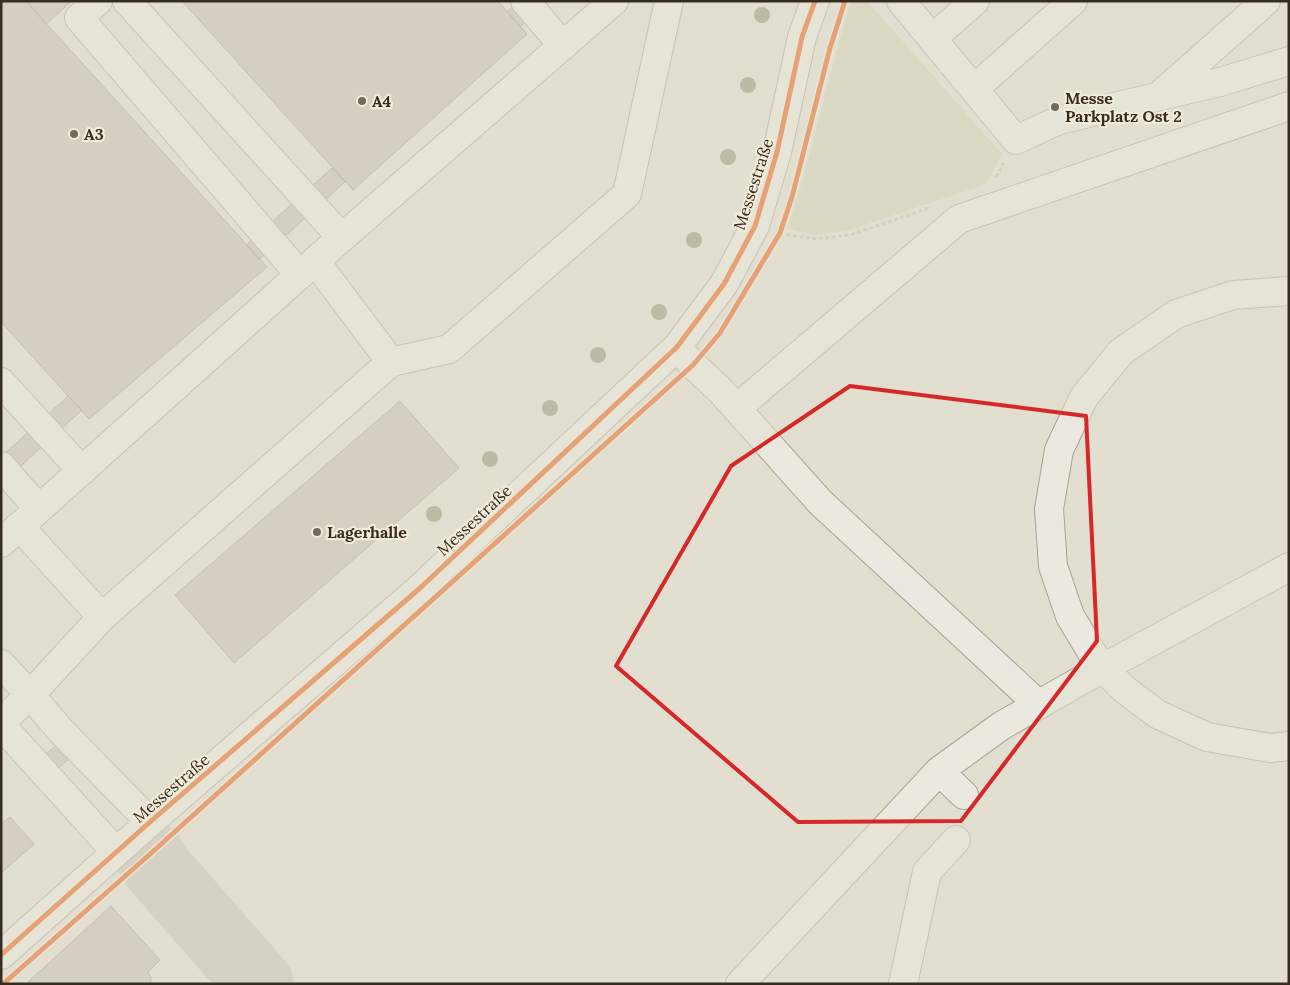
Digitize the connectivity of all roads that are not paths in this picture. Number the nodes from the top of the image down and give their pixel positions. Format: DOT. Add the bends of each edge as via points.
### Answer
graph roads {
  1 [pos="98,1"];
  2 [pos="126,1"];
  3 [pos="525,1"];
  4 [pos="669,1"];
  5 [pos="815,1"];
  6 [pos="902,1"];
  7 [pos="974,1"];
  8 [pos="1073,1"];
  9 [pos="1266,1"];
  10 [pos="607,3"];
  11 [pos="932,38"];
  12 [pos="563,46"];
  13 [pos="1289,61"];
  14 [pos="974,89"];
  15 [pos="1158,97"];
  16 [pos="1289,106"];
  17 [pos="342,238"];
  18 [pos="308,268"];
  19 [pos="1289,291"];
  20 [pos="677,348"];
  21 [pos="391,362"];
  22 [pos="1,382"];
  23 [pos="737,408"];
  24 [pos="1,466"];
  25 [pos="82,471"];
  26 [pos="40,509"];
  27 [pos="10,535"];
  28 [pos="1289,567"];
  29 [pos="102,617"];
  30 [pos="1,664"];
  31 [pos="1103,668"];
  32 [pos="30,695"];
  33 [pos="1038,704"];
  34 [pos="1,724"];
  35 [pos="1289,746"];
  36 [pos="939,771"];
  37 [pos="964,795"];
  38 [pos="956,840"];
  39 [pos="137,842"];
  40 [pos="1,955"];
  41 [pos="740,984"];
  42 [pos="903,984"];
  1 -- 18 [label="street" via="79,18"];
  2 -- 17 [label="street"];
  3 -- 12 [label="street"];
  4 -- 21 [label="street" via="627,194 449,349"];
  5 -- 20 [label="street, Messestraße" via="802,37 778,152 755,226 724,284"];
  6 -- 11 [label="street"];
  7 -- 11 [label="street"];
  8 -- 14 [label="street"];
  9 -- 15 [label="street"];
  10 -- 12 [label="street"];
  11 -- 14 [label="street"];
  12 -- 17 [label="street"];
  13 -- 15 [label="street"];
  14 -- 15 [label="street" via="1016,140 1059,120"];
  16 -- 23 [label="street" via="959,219"];
  17 -- 18 [label="street"];
  18 -- 21 [label="street"];
  18 -- 25 [label="street"];
  19 -- 31 [label="street" via="1232,294 1176,314 1121,352 1084,397 1059,450 1049,508 1053,566 1070,616"];
  20 -- 23 [label="street"];
  20 -- 39 [label="street, Messestraße" via="419,589"];
  21 -- 29 [label="street"];
  22 -- 25 [label="street"];
  23 -- 33 [label="street" via="820,502"];
  24 -- 26 [label="street"];
  25 -- 26 [label="street"];
  26 -- 27 [label="street"];
  27 -- 29 [label="street"];
  28 -- 31 [label="street"];
  29 -- 32 [label="street"];
  30 -- 32 [label="street"];
  31 -- 33 [label="street"];
  31 -- 35 [label="street" via="1156,714 1207,737 1270,748"];
  32 -- 34 [label="street"];
  32 -- 39 [label="street" via="62,732"];
  33 -- 36 [label="street" via="1001,726"];
  34 -- 39 [label="street"];
  36 -- 37 [label="street"];
  36 -- 41 [label="street"];
  38 -- 42 [label="street" via="927,872"];
  39 -- 40 [label="street, Messestraße"];
}
